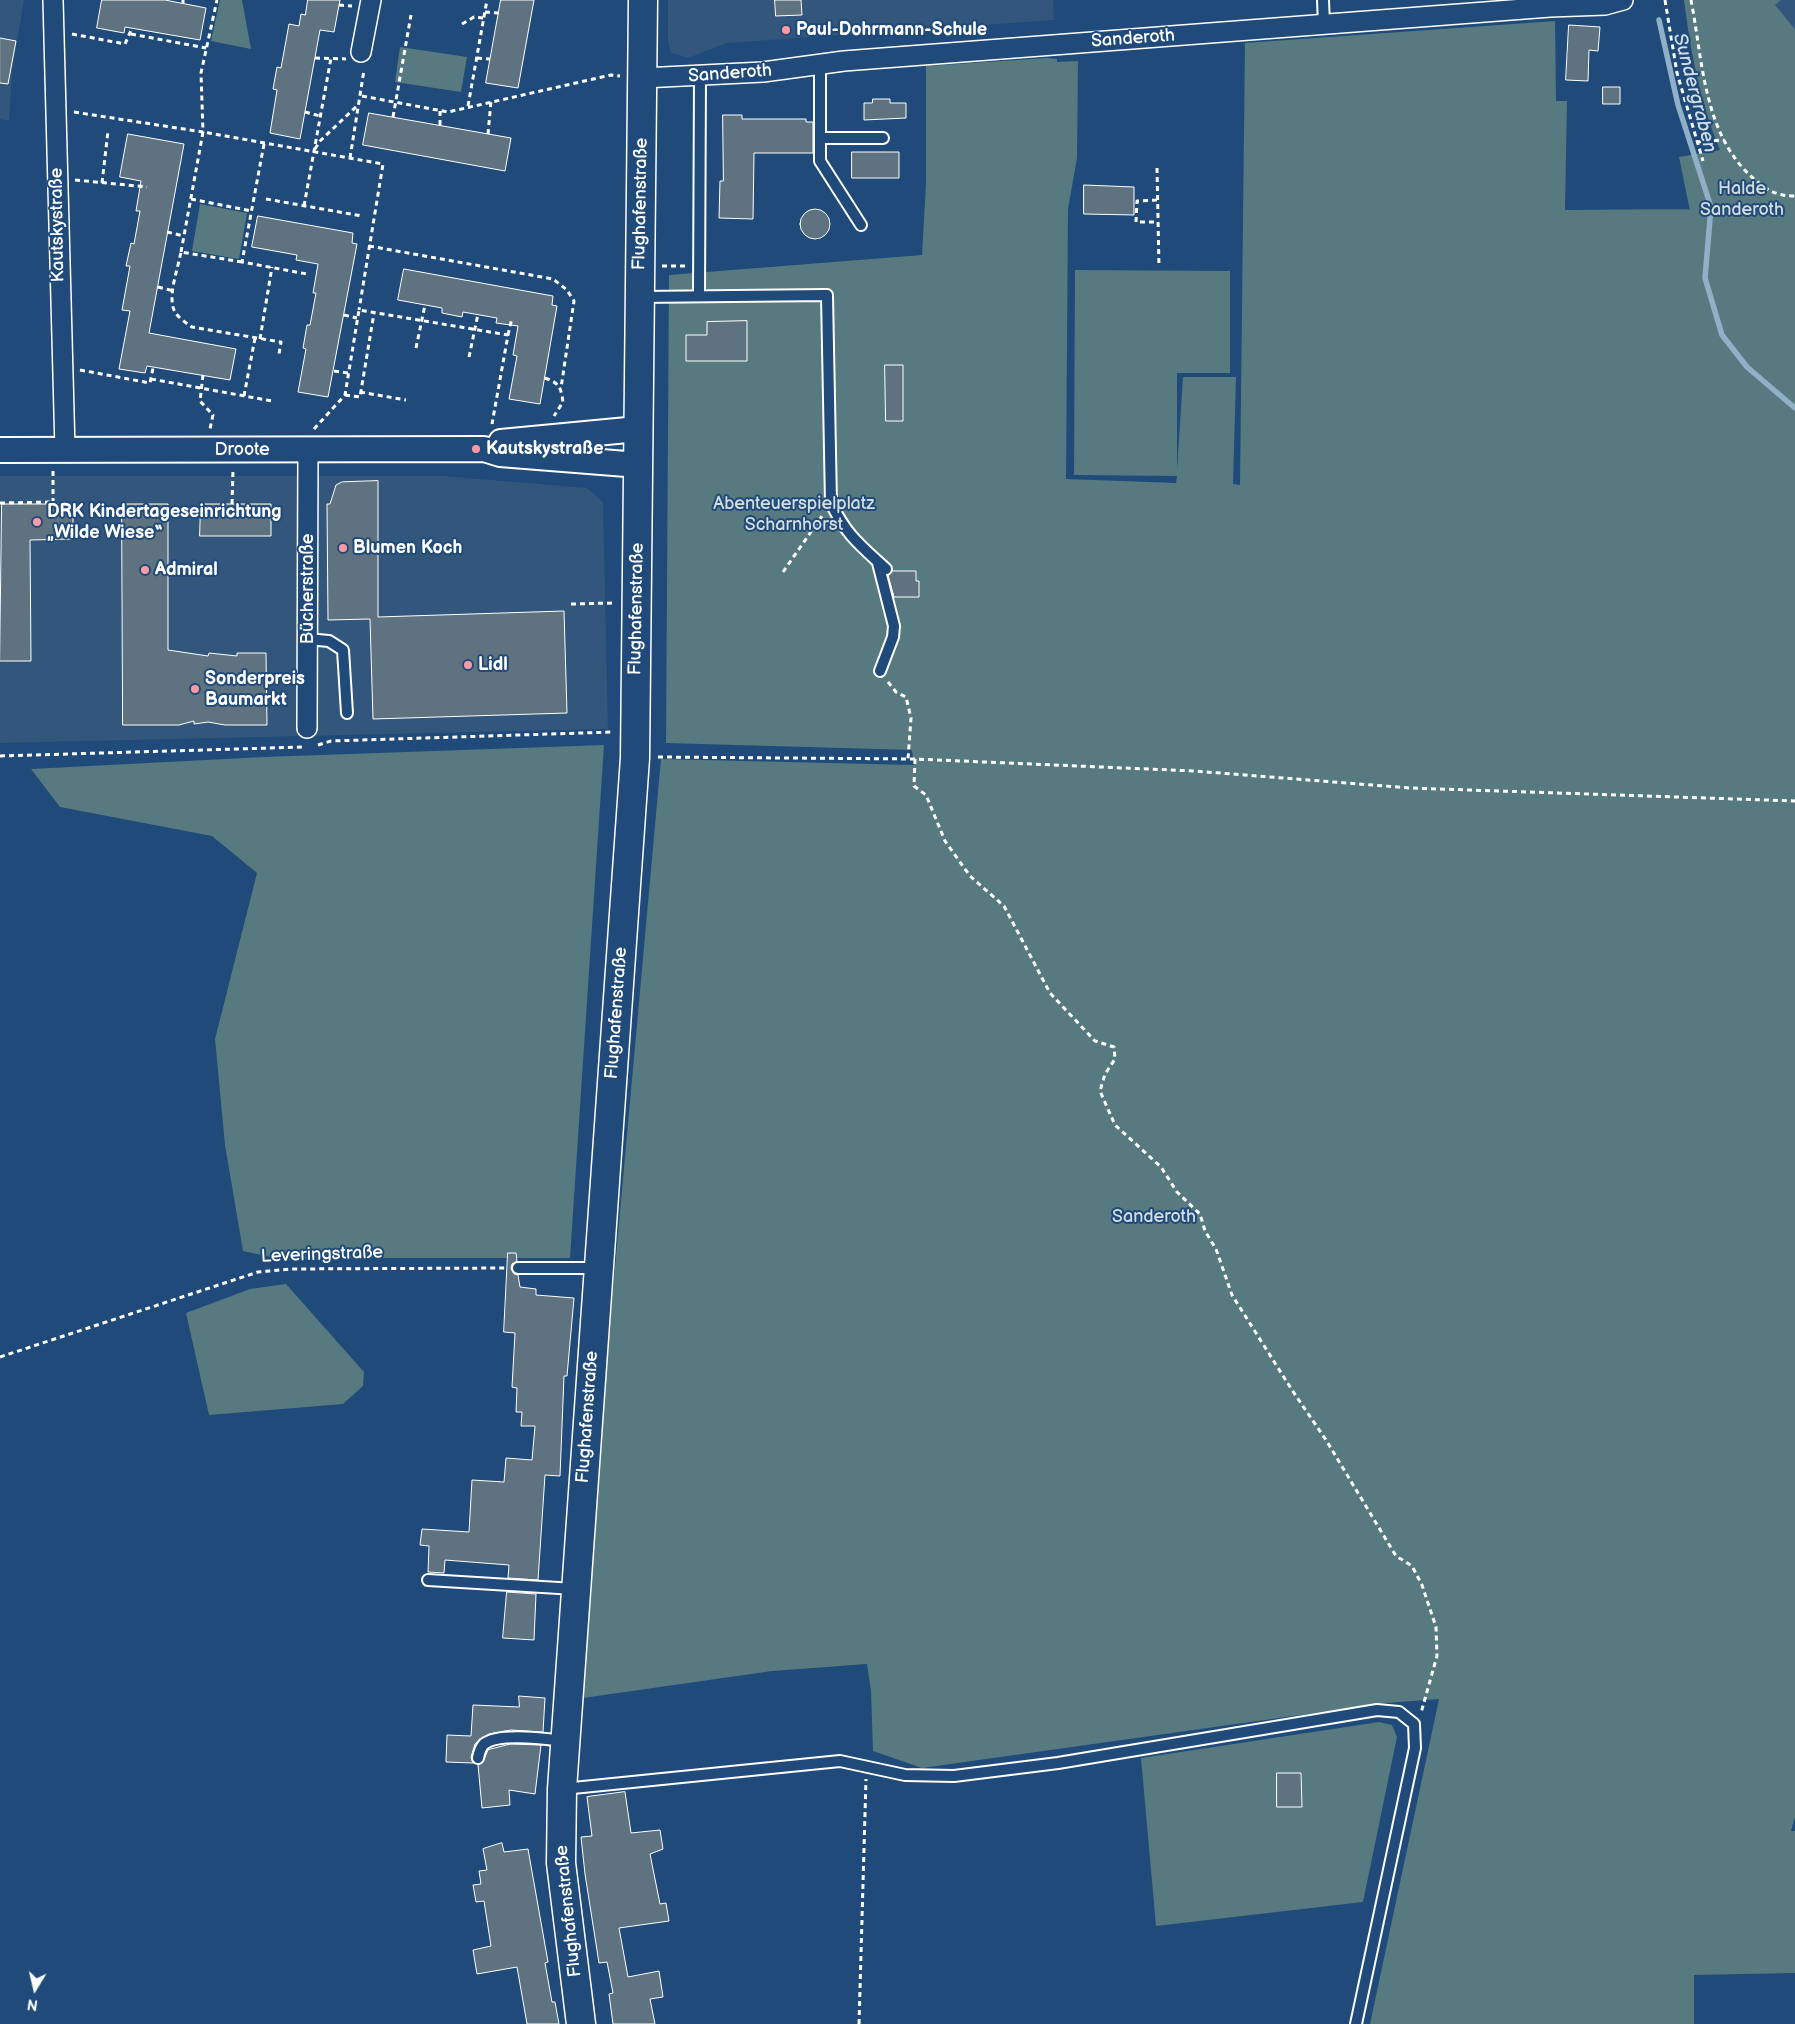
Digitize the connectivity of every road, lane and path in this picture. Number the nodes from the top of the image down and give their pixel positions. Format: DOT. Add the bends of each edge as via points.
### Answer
graph roads {
  1 [pos="53,0"];
  2 [pos="216,0"];
  3 [pos="372,0"];
  4 [pos="487,0"];
  5 [pos="644,0"];
  6 [pos="1323,0"];
  7 [pos="1623,0"];
  8 [pos="1665,0"];
  9 [pos="1691,0"];
  10 [pos="339,5"];
  11 [pos="350,6"];
  12 [pos="485,12"];
  13 [pos="499,13"];
  14 [pos="411,16"];
  15 [pos="484,18"];
  16 [pos="462,24"];
  17 [pos="1324,25"];
  18 [pos="132,28"];
  19 [pos="72,34"];
  20 [pos="131,34"];
  21 [pos="206,48"];
  22 [pos="361,52"];
  23 [pos="315,58"];
  24 [pos="477,58"];
  25 [pos="490,59"];
  26 [pos="820,65"];
  27 [pos="700,77"];
  28 [pos="643,78"];
  29 [pos="362,96"];
  30 [pos="491,101"];
  31 [pos="360,103"];
  32 [pos="394,103"];
  33 [pos="468,106"];
  34 [pos="55,109"];
  35 [pos="440,111"];
  36 [pos="305,112"];
  37 [pos="320,116"];
  38 [pos="393,117"];
  39 [pos="440,126"];
  40 [pos="108,131"];
  41 [pos="203,132"];
  42 [pos="488,134"];
  43 [pos="820,138"];
  44 [pos="883,138"];
  45 [pos="1724,140"];
  46 [pos="1696,142"];
  47 [pos="264,144"];
  48 [pos="313,152"];
  49 [pos="350,158"];
  50 [pos="1703,161"];
  51 [pos="1157,168"];
  52 [pos="77,180"];
  53 [pos="102,183"];
  54 [pos="147,187"];
  55 [pos="1795,196"];
  56 [pos="191,199"];
  57 [pos="266,199"];
  58 [pos="1157,200"];
  59 [pos="304,206"];
  60 [pos="252,211"];
  61 [pos="362,216"];
  62 [pos="1158,222"];
  63 [pos="861,225"];
  64 [pos="167,232"];
  65 [pos="184,236"];
  66 [pos="369,246"];
  67 [pos="181,252"];
  68 [pos="242,262"];
  69 [pos="661,266"];
  70 [pos="698,266"];
  71 [pos="272,267"];
  72 [pos="1159,267"];
  73 [pos="307,274"];
  74 [pos="158,287"];
  75 [pos="174,291"];
  76 [pos="700,296"];
  77 [pos="639,297"];
  78 [pos="425,305"];
  79 [pos="359,310"];
  80 [pos="374,313"];
  81 [pos="478,314"];
  82 [pos="344,316"];
  83 [pos="358,318"];
  84 [pos="512,318"];
  85 [pos="421,320"];
  86 [pos="474,329"];
  87 [pos="508,335"];
  88 [pos="254,338"];
  89 [pos="260,339"];
  90 [pos="416,348"];
  91 [pos="279,354"];
  92 [pos="468,357"];
  93 [pos="62,367"];
  94 [pos="153,368"];
  95 [pos="334,371"];
  96 [pos="348,374"];
  97 [pos="203,375"];
  98 [pos="544,378"];
  99 [pos="151,379"];
  100 [pos="561,388"];
  101 [pos="201,389"];
  102 [pos="360,392"];
  103 [pos="345,395"];
  104 [pos="244,396"];
  105 [pos="406,400"];
  106 [pos="272,401"];
  107 [pos="550,423"];
  108 [pos="210,429"];
  109 [pos="638,429"];
  110 [pos="488,438"];
  111 [pos="311,440"];
  112 [pos="0,450"];
  113 [pos="65,450"];
  114 [pos="639,464"];
  115 [pos="233,470"];
  116 [pos="53,471"];
  117 [pos="0,502"];
  118 [pos="831,503"];
  119 [pos="232,504"];
  120 [pos="782,572"];
  121 [pos="612,603"];
  122 [pos="571,604"];
  123 [pos="307,639"];
  124 [pos="880,671"];
  125 [pos="896,692"];
  126 [pos="347,713"];
  127 [pos="307,728"];
  128 [pos="635,758"];
  129 [pos="908,759"];
  130 [pos="915,759"];
  131 [pos="1795,800"];
  132 [pos="518,1268"];
  133 [pos="598,1268"];
  134 [pos="0,1357"];
  135 [pos="428,1580"];
  136 [pos="576,1589"];
  137 [pos="1414,1724"];
  138 [pos="565,1741"];
  139 [pos="478,1758"];
  140 [pos="866,1766"];
  141 [pos="562,1789"];
  142 [pos="581,2024"];
  143 [pos="859,2024"];
  144 [pos="1356,2024"];
  1 -- 34 [label="street, Kautskystraße"];
  2 -- 21 [label="path"];
  3 -- 22 [label="street"];
  4 -- 12 [label="path"];
  5 -- 28 [label="main road, Flughafenstraße"];
  6 -- 17 [label="lane"];
  7 -- 17 [label="street, Sanderoth" via="1605,5"];
  8 -- 46 [label="path" via="1677,73"];
  9 -- 45 [label="path" via="1707,90"];
  10 -- 11 [label="path"];
  12 -- 13 [label="path"];
  12 -- 15 [label="path"];
  14 -- 32 [label="path" via="401,83"];
  15 -- 16 [label="path" via="474,16"];
  15 -- 24 [label="path"];
  17 -- 26 [label="street, Sanderoth" via="960,51"];
  18 -- 20 [label="path"];
  19 -- 20 [label="path" via="125,44"];
  20 -- 21 [label="path"];
  21 -- 41 [label="path" via="201,73"];
  22 -- 29 [label="path" via="365,65"];
  23 -- 37 [label="path" via="331,58"];
  24 -- 25 [label="path"];
  24 -- 33 [label="path"];
  26 -- 27 [label="street, Sanderoth"];
  26 -- 43 [label="lane"];
  27 -- 28 [label="street, Sanderoth"];
  27 -- 70 [label="lane"];
  28 -- 30 [label="path" via="611,75"];
  28 -- 77 [label="main road, Flughafenstraße"];
  29 -- 31 [label="path"];
  29 -- 32 [label="path"];
  30 -- 33 [label="path"];
  30 -- 42 [label="path"];
  31 -- 48 [label="path" via="320,141"];
  31 -- 49 [label="path"];
  32 -- 35 [label="path"];
  32 -- 38 [label="path"];
  33 -- 35 [label="path"];
  34 -- 41 [label="path"];
  34 -- 93 [label="street, Kautskystraße"];
  35 -- 39 [label="path"];
  36 -- 37 [label="path"];
  37 -- 48 [label="path"];
  40 -- 53 [label="path"];
  41 -- 47 [label="path"];
  41 -- 56 [label="path"];
  43 -- 44 [label="lane"];
  43 -- 63 [label="lane" via="820,161"];
  45 -- 46 [label="path"];
  45 -- 55 [label="path" via="1749,175 1766,189 1782,196"];
  46 -- 50 [label="path"];
  47 -- 48 [label="path"];
  47 -- 60 [label="path"];
  48 -- 49 [label="path"];
  48 -- 59 [label="path"];
  49 -- 66 [label="path" via="383,164"];
  51 -- 58 [label="path"];
  52 -- 53 [label="path"];
  53 -- 54 [label="path"];
  56 -- 60 [label="path"];
  56 -- 65 [label="path"];
  57 -- 59 [label="path"];
  58 -- 62 [label="path"];
  58 -- 62 [label="path" via="1137,201 1136,222"];
  59 -- 61 [label="path"];
  60 -- 68 [label="path"];
  62 -- 72 [label="path"];
  64 -- 65 [label="path"];
  65 -- 67 [label="path"];
  66 -- 79 [label="path"];
  66 -- 100 [label="path" via="553,279 567,290 574,301"];
  67 -- 68 [label="path"];
  67 -- 75 [label="path"];
  68 -- 71 [label="path"];
  69 -- 70 [label="path"];
  70 -- 76 [label="lane"];
  71 -- 73 [label="path"];
  71 -- 89 [label="path"];
  74 -- 75 [label="path"];
  75 -- 88 [label="path" via="173,307 192,327"];
  76 -- 77 [label="lane"];
  76 -- 118 [label="lane" via="827,295"];
  77 -- 109 [label="main road, Flughafenstraße"];
  78 -- 85 [label="path"];
  79 -- 80 [label="path"];
  79 -- 83 [label="path"];
  80 -- 85 [label="path"];
  80 -- 102 [label="path"];
  81 -- 86 [label="path"];
  82 -- 83 [label="path"];
  83 -- 96 [label="path"];
  84 -- 87 [label="path"];
  85 -- 86 [label="path"];
  85 -- 90 [label="path"];
  86 -- 87 [label="path"];
  86 -- 92 [label="path"];
  87 -- 110 [label="path"];
  88 -- 89 [label="path"];
  88 -- 104 [label="path"];
  89 -- 91 [label="path" via="281,342"];
  93 -- 99 [label="path" via="150,383"];
  93 -- 113 [label="street, Kautskystraße"];
  94 -- 99 [label="path"];
  95 -- 96 [label="path"];
  96 -- 103 [label="path"];
  97 -- 101 [label="path"];
  98 -- 100 [label="path" via="556,382"];
  99 -- 101 [label="path"];
  100 -- 107 [label="path" via="563,402"];
  101 -- 104 [label="path"];
  101 -- 108 [label="path" via="200,401 213,415"];
  102 -- 103 [label="path" via="360,397"];
  102 -- 105 [label="path"];
  103 -- 111 [label="path"];
  104 -- 106 [label="path"];
  109 -- 110 [label="street, Droote" via="499,442"];
  109 -- 114 [label="main road, Flughafenstraße"];
  110 -- 111 [label="street, Droote"];
  110 -- 114 [label="street, Droote" via="500,454"];
  111 -- 113 [label="street, Droote"];
  111 -- 123 [label="street, Bücherstraße"];
  112 -- 113 [label="street, Droote"];
  114 -- 128 [label="main road, Flughafenstraße"];
  115 -- 119 [label="path"];
  116 -- 117 [label="path" via="53,503"];
  118 -- 120 [label="path"];
  118 -- 124 [label="lane" via="853,540 882,566 894,626"];
  121 -- 122 [label="path"];
  123 -- 126 [label="lane" via="329,641 343,650"];
  123 -- 127 [label="street, Bücherstraße"];
  125 -- 129 [label="path" via="906,697 910,708"];
  128 -- 129 [label="path"];
  128 -- 133 [label="main road, Flughafenstraße"];
  129 -- 130 [label="path"];
  130 -- 131 [label="path" via="1194,771 1410,788"];
  130 -- 137 [label="path" via="914,786 926,795 945,841 970,876 1004,906 1050,993 1095,1041 1114,1046 1115,1059 1105,1074 1100,1091 1115,1125 1161,1167 1177,1192 1200,1214 1232,1295 1396,1556 1412,1566 1422,1585 1436,1627 1438,1644 1424,1708"];
  132 -- 133 [label="lane"];
  132 -- 134 [label="path, Leveringstraße" via="258,1272"];
  133 -- 136 [label="main road, Flughafenstraße"];
  135 -- 136 [label="lane"];
  136 -- 138 [label="main road, Flughafenstraße"];
  137 -- 140 [label="lane" via="1399,1712 1377,1710 1058,1763 954,1776 906,1775"];
  137 -- 144 [label="lane" via="1415,1748"];
  138 -- 139 [label="lane" via="494,1740 485,1743"];
  138 -- 141 [label="main road, Flughafenstraße"];
  140 -- 141 [label="lane" via="840,1761"];
  140 -- 143 [label="path"];
  141 -- 142 [label="main road, Flughafenstraße" via="560,1863"];
}
